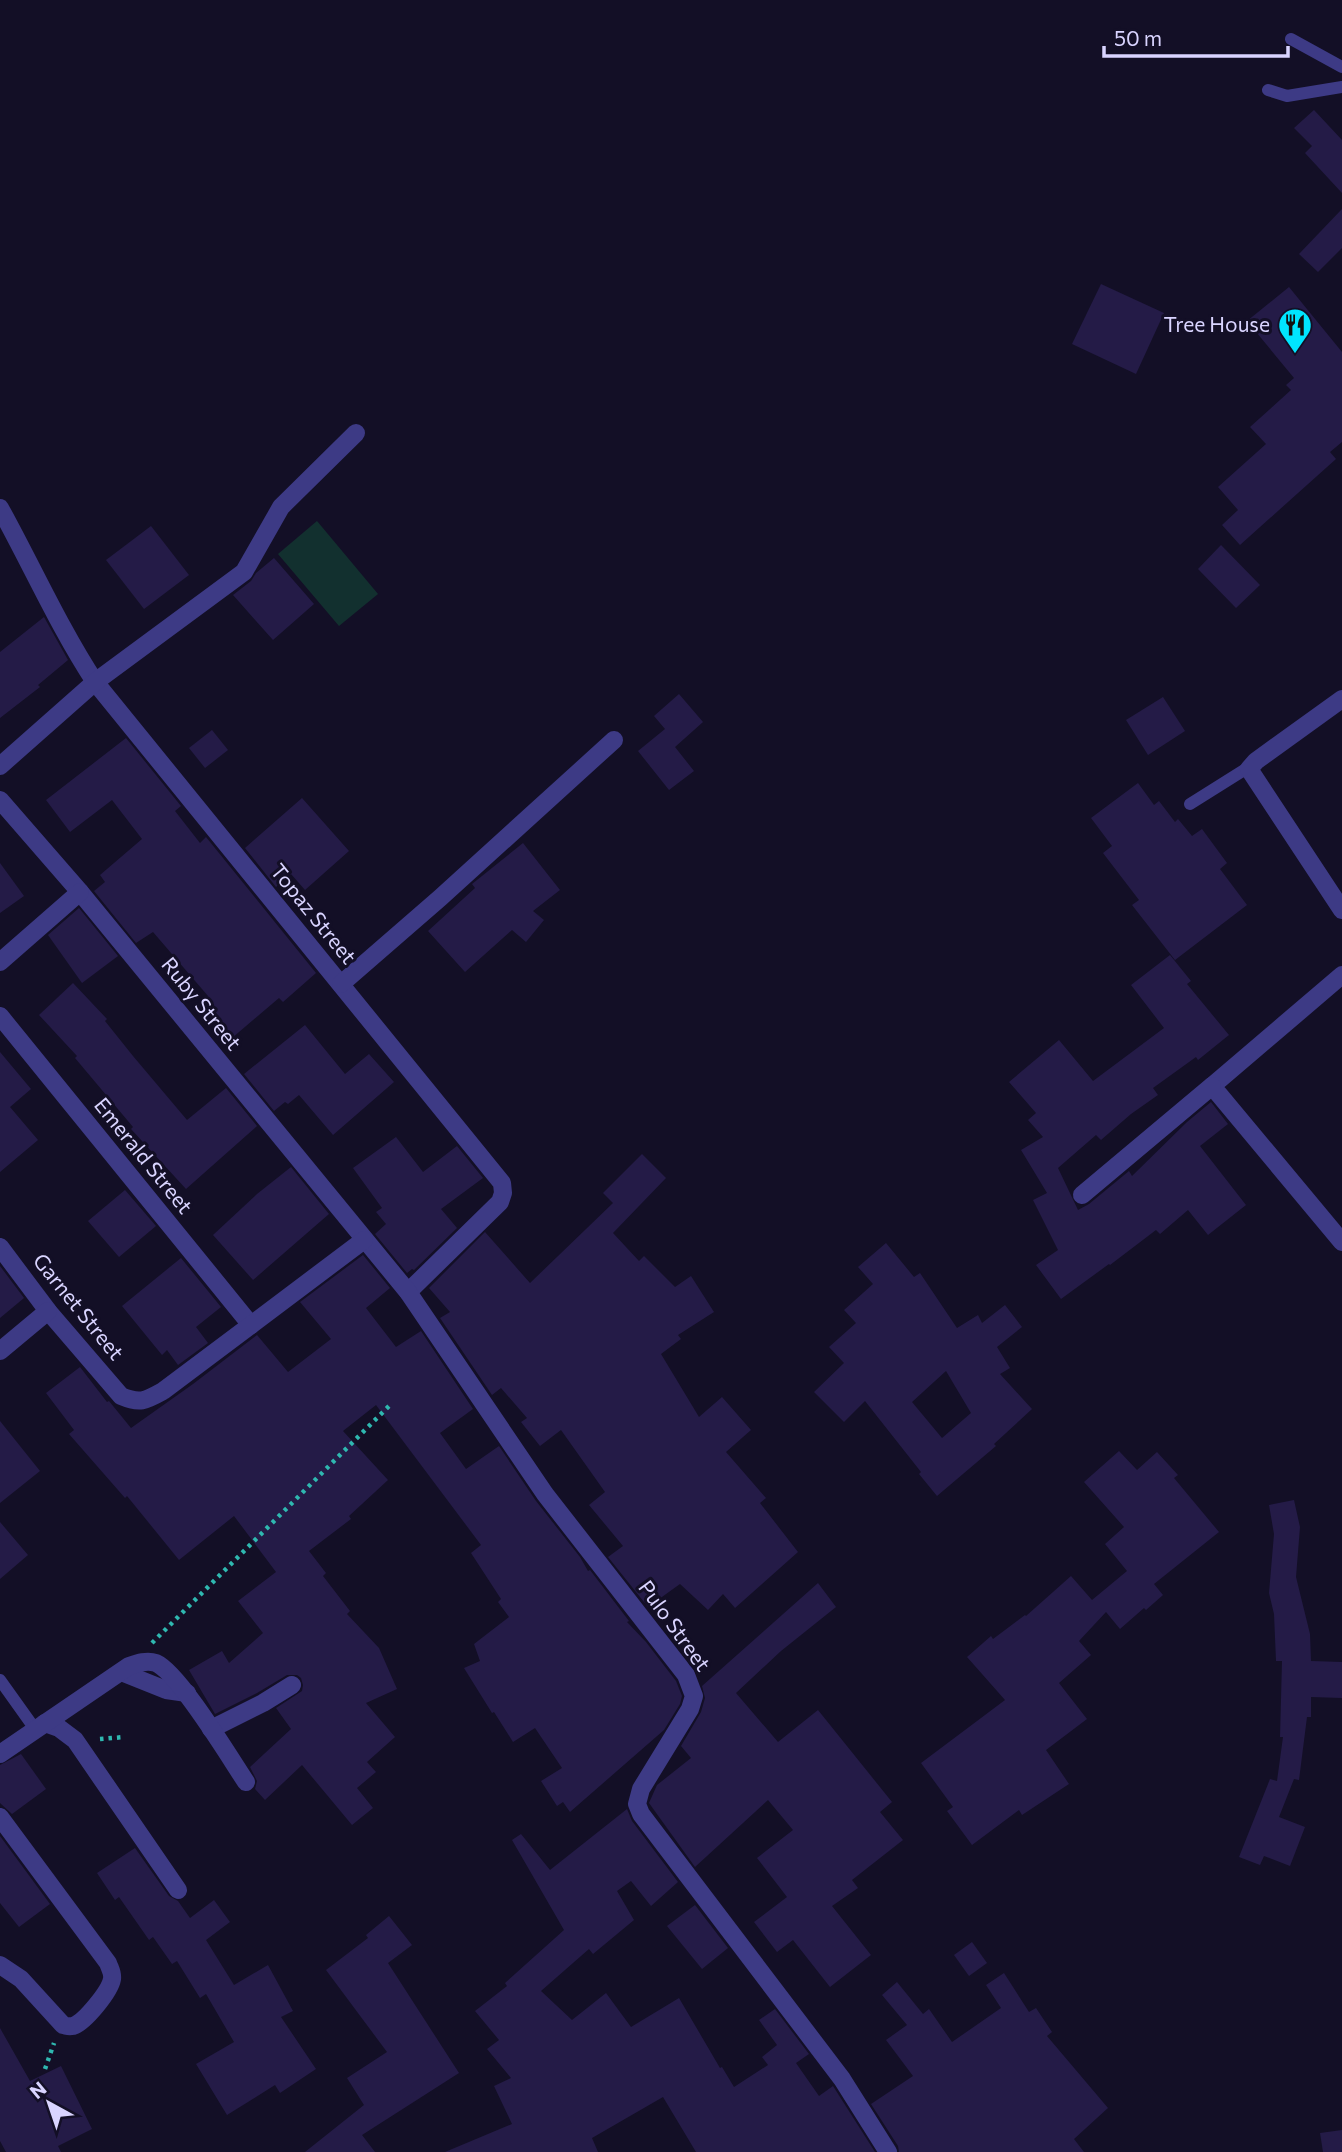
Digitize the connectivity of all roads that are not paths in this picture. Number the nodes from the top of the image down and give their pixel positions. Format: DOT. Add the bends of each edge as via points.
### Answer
graph roads {
  1 [pos="1292,39"];
  2 [pos="1342,67"];
  3 [pos="1342,87"];
  4 [pos="1268,90"];
  5 [pos="356,433"];
  6 [pos="0,508"];
  7 [pos="95,682"];
  8 [pos="1342,699"];
  9 [pos="614,740"];
  10 [pos="0,766"];
  11 [pos="1249,767"];
  12 [pos="0,800"];
  13 [pos="1190,804"];
  14 [pos="80,892"];
  15 [pos="1342,910"];
  16 [pos="0,962"];
  17 [pos="1342,975"];
  18 [pos="341,984"];
  19 [pos="0,1016"];
  20 [pos="1212,1086"];
  21 [pos="1082,1195"];
  22 [pos="364,1240"];
  23 [pos="1342,1242"];
  24 [pos="0,1247"];
  25 [pos="408,1292"];
  26 [pos="48,1311"];
  27 [pos="251,1325"];
  28 [pos="0,1351"];
  29 [pos="0,1680"];
  30 [pos="292,1685"];
  31 [pos="40,1726"];
  32 [pos="211,1730"];
  33 [pos="0,1754"];
  34 [pos="246,1782"];
  35 [pos="0,1817"];
  36 [pos="178,1890"];
  37 [pos="0,1965"];
  38 [pos="888,2152"];
  1 -- 2 [label="lane"];
  3 -- 4 [label="lane" via="1287,96"];
  5 -- 7 [label="street" via="281,506 244,572"];
  6 -- 7 [label="street, Topaz Street" via="62,629"];
  7 -- 10 [label="street"];
  7 -- 18 [label="street, Topaz Street"];
  8 -- 11 [label="street"];
  9 -- 18 [label="street"];
  11 -- 13 [label="lane"];
  11 -- 15 [label="street"];
  12 -- 14 [label="street, Ruby Street"];
  14 -- 16 [label="street"];
  14 -- 22 [label="street, Ruby Street"];
  17 -- 20 [label="street"];
  18 -- 25 [label="street, Topaz Street" via="502,1184 500,1202"];
  19 -- 27 [label="street, Emerald Street"];
  20 -- 21 [label="street"];
  20 -- 23 [label="street"];
  22 -- 25 [label="street, Pulo Street"];
  22 -- 27 [label="street"];
  24 -- 26 [label="street, Garnet Street"];
  25 -- 38 [label="street, Pulo Street" via="545,1494 686,1675 694,1696 690,1709 641,1789 637,1804 842,2079"];
  26 -- 27 [label="street, Garnet Street" via="121,1396 134,1401 153,1397"];
  26 -- 28 [label="street"];
  29 -- 31 [label="lane"];
  30 -- 32 [label="street"];
  31 -- 32 [label="street" via="125,1669 166,1690 187,1693"];
  31 -- 33 [label="street"];
  31 -- 36 [label="street" via="60,1728 75,1740"];
  32 -- 34 [label="street"];
  35 -- 37 [label="street" via="108,1963 112,1981 88,2015 70,2027"];
}
